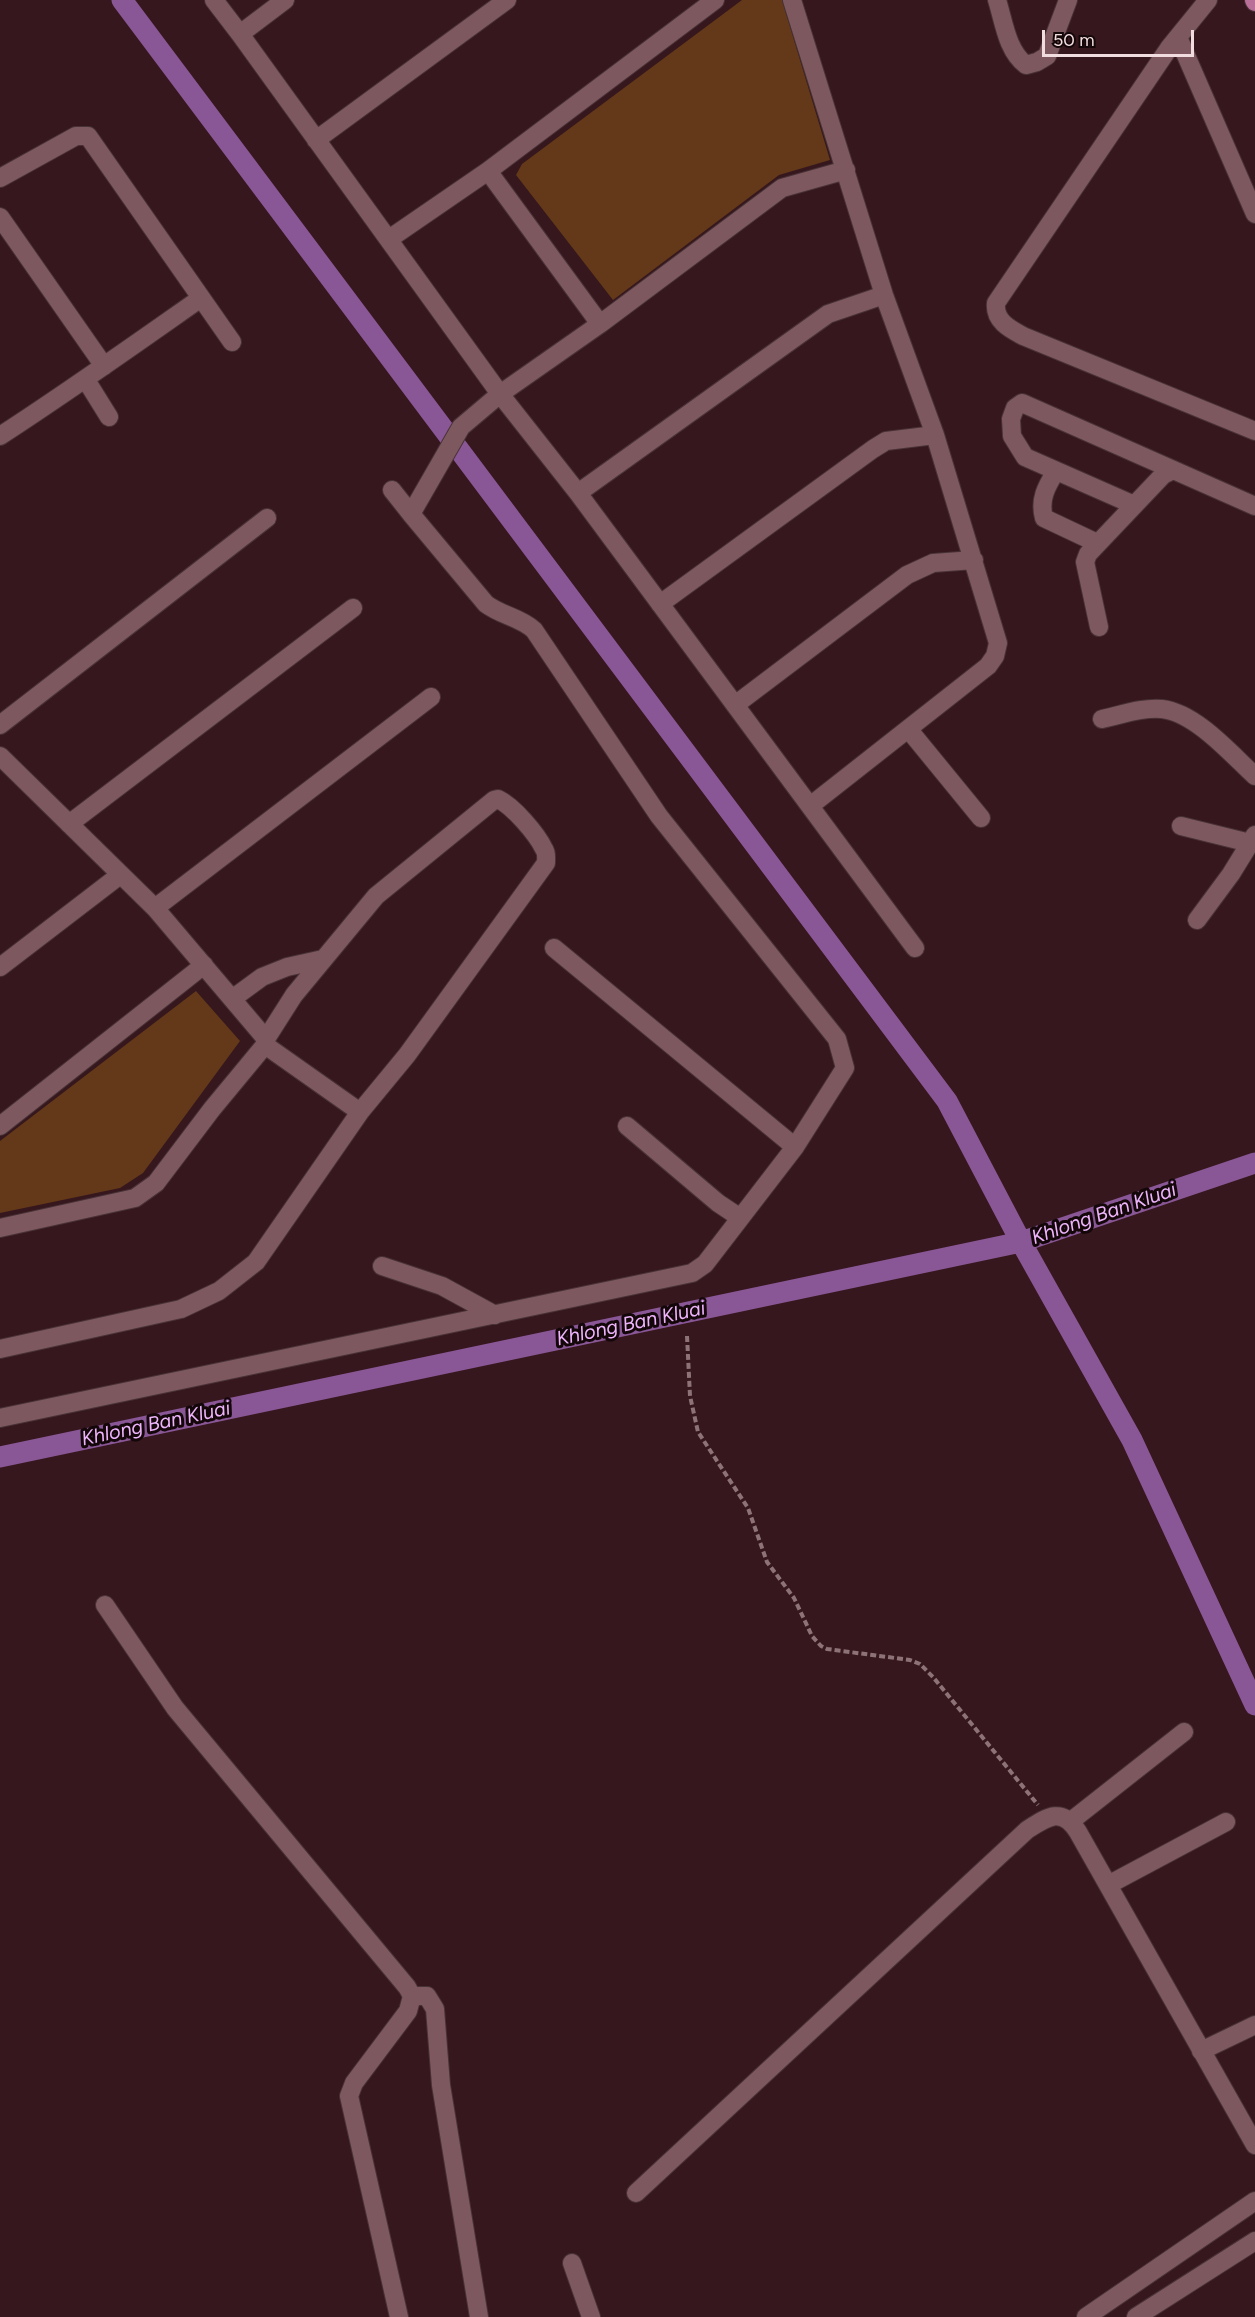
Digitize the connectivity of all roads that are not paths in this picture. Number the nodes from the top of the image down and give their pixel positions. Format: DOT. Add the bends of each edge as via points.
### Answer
graph roads {
  1 [pos="213,0"];
  2 [pos="285,0"];
  3 [pos="507,0"];
  4 [pos="715,0"];
  5 [pos="792,0"];
  6 [pos="998,0"];
  7 [pos="1068,0"];
  8 [pos="1208,0"];
  9 [pos="240,34"];
  10 [pos="1178,37"];
  11 [pos="316,140"];
  12 [pos="846,170"];
  13 [pos="488,171"];
  14 [pos="0,178"];
  15 [pos="1255,214"];
  16 [pos="0,217"];
  17 [pos="389,239"];
  18 [pos="885,295"];
  19 [pos="201,298"];
  20 [pos="600,324"];
  21 [pos="232,342"];
  22 [pos="104,366"];
  23 [pos="86,380"];
  24 [pos="500,394"];
  25 [pos="109,417"];
  26 [pos="1255,431"];
  27 [pos="935,435"];
  28 [pos="0,436"];
  29 [pos="1173,470"];
  30 [pos="1056,471"];
  31 [pos="392,490"];
  32 [pos="578,493"];
  33 [pos="1134,505"];
  34 [pos="1255,506"];
  35 [pos="411,513"];
  36 [pos="267,518"];
  37 [pos="1097,543"];
  38 [pos="974,560"];
  39 [pos="660,603"];
  40 [pos="353,608"];
  41 [pos="1099,627"];
  42 [pos="430,697"];
  43 [pos="735,705"];
  44 [pos="1102,719"];
  45 [pos="0,725"];
  46 [pos="909,730"];
  47 [pos="0,756"];
  48 [pos="1255,776"];
  49 [pos="810,806"];
  50 [pos="981,818"];
  51 [pos="69,824"];
  52 [pos="1181,826"];
  53 [pos="1252,839"];
  54 [pos="120,875"];
  55 [pos="155,908"];
  56 [pos="1197,920"];
  57 [pos="554,948"];
  58 [pos="915,948"];
  59 [pos="323,959"];
  60 [pos="204,965"];
  61 [pos="0,967"];
  62 [pos="232,999"];
  63 [pos="265,1042"];
  64 [pos="360,1112"];
  65 [pos="0,1126"];
  66 [pos="627,1126"];
  67 [pos="795,1147"];
  68 [pos="740,1217"];
  69 [pos="0,1228"];
  70 [pos="382,1266"];
  71 [pos="495,1316"];
  72 [pos="0,1349"];
  73 [pos="0,1418"];
  74 [pos="105,1605"];
  75 [pos="1185,1731"];
  76 [pos="1071,1821"];
  77 [pos="1226,1822"];
  78 [pos="1108,1885"];
  79 [pos="412,1996"];
  80 [pos="1255,2025"];
  81 [pos="1202,2051"];
  82 [pos="1255,2145"];
  83 [pos="636,2193"];
  84 [pos="1255,2201"];
  85 [pos="1255,2241"];
  86 [pos="572,2263"];
  87 [pos="399,2317"];
  88 [pos="479,2317"];
  89 [pos="591,2317"];
  90 [pos="1086,2317"];
  91 [pos="1136,2317"];
  1 -- 9 [label="street"];
  2 -- 9 [label="street"];
  3 -- 11 [label="street"];
  4 -- 13 [label="street"];
  5 -- 12 [label="street"];
  6 -- 7 [label="street" via="1012,51 1026,64 1047,56"];
  8 -- 10 [label="street"];
  9 -- 11 [label="street"];
  10 -- 15 [label="street"];
  10 -- 26 [label="street" via="996,303 995,311 999,319 1023,336"];
  11 -- 17 [label="street"];
  12 -- 18 [label="street"];
  12 -- 20 [label="street" via="782,188"];
  13 -- 17 [label="street"];
  13 -- 20 [label="street"];
  14 -- 19 [label="street" via="76,136 88,136"];
  16 -- 22 [label="street"];
  17 -- 24 [label="street"];
  18 -- 27 [label="street"];
  18 -- 32 [label="street" via="828,314"];
  19 -- 21 [label="street"];
  19 -- 22 [label="street"];
  20 -- 24 [label="street"];
  22 -- 23 [label="street"];
  23 -- 25 [label="street"];
  23 -- 28 [label="street"];
  24 -- 32 [label="street"];
  24 -- 35 [label="street" via="461,427"];
  27 -- 38 [label="street"];
  27 -- 39 [label="street" via="886,441"];
  29 -- 30 [label="street" via="1022,403 1011,419 1012,436 1024,457"];
  29 -- 33 [label="street"];
  29 -- 34 [label="street"];
  30 -- 33 [label="street"];
  30 -- 37 [label="street" via="1044,489 1044,518"];
  31 -- 35 [label="street"];
  32 -- 39 [label="street"];
  33 -- 37 [label="street"];
  35 -- 67 [label="street" via="486,604 498,613 522,620 534,630 660,816 837,1039 844,1068"];
  36 -- 45 [label="street"];
  37 -- 41 [label="street" via="1085,562"];
  38 -- 43 [label="street" via="933,563 907,575"];
  38 -- 46 [label="street" via="998,643 995,656 988,666"];
  39 -- 43 [label="street"];
  40 -- 51 [label="street"];
  42 -- 55 [label="street"];
  43 -- 49 [label="street"];
  44 -- 48 [label="street" via="1144,710 1174,711 1207,731"];
  46 -- 49 [label="street"];
  46 -- 50 [label="street"];
  47 -- 51 [label="street"];
  49 -- 58 [label="street"];
  51 -- 54 [label="street"];
  52 -- 53 [label="street"];
  53 -- 56 [label="street"];
  54 -- 55 [label="street"];
  54 -- 61 [label="street"];
  55 -- 60 [label="street"];
  57 -- 67 [label="street"];
  59 -- 62 [label="street" via="262,977"];
  59 -- 63 [label="street" via="294,995"];
  59 -- 64 [label="street" via="376,896 494,800 506,803 545,850 546,863 484,952"];
  60 -- 62 [label="street"];
  60 -- 65 [label="street"];
  62 -- 63 [label="street"];
  63 -- 64 [label="street"];
  63 -- 69 [label="street" via="156,1183 135,1198"];
  64 -- 72 [label="street" via="256,1262 219,1290 181,1309"];
  66 -- 68 [label="street"];
  67 -- 68 [label="street"];
  68 -- 71 [label="street" via="705,1264 692,1273"];
  70 -- 71 [label="street" via="442,1286"];
  71 -- 73 [label="street"];
  74 -- 79 [label="street" via="176,1708"];
  75 -- 76 [label="street"];
  76 -- 78 [label="street"];
  76 -- 83 [label="street" via="1048,1816 1027,1830"];
  77 -- 78 [label="street"];
  78 -- 81 [label="street"];
  79 -- 87 [label="street" via="408,2011 354,2083 349,2096"];
  79 -- 88 [label="street" via="427,1996 435,2009 441,2085"];
  80 -- 81 [label="street"];
  81 -- 82 [label="street"];
  84 -- 90 [label="street"];
  85 -- 91 [label="street"];
  86 -- 89 [label="street"];
}
